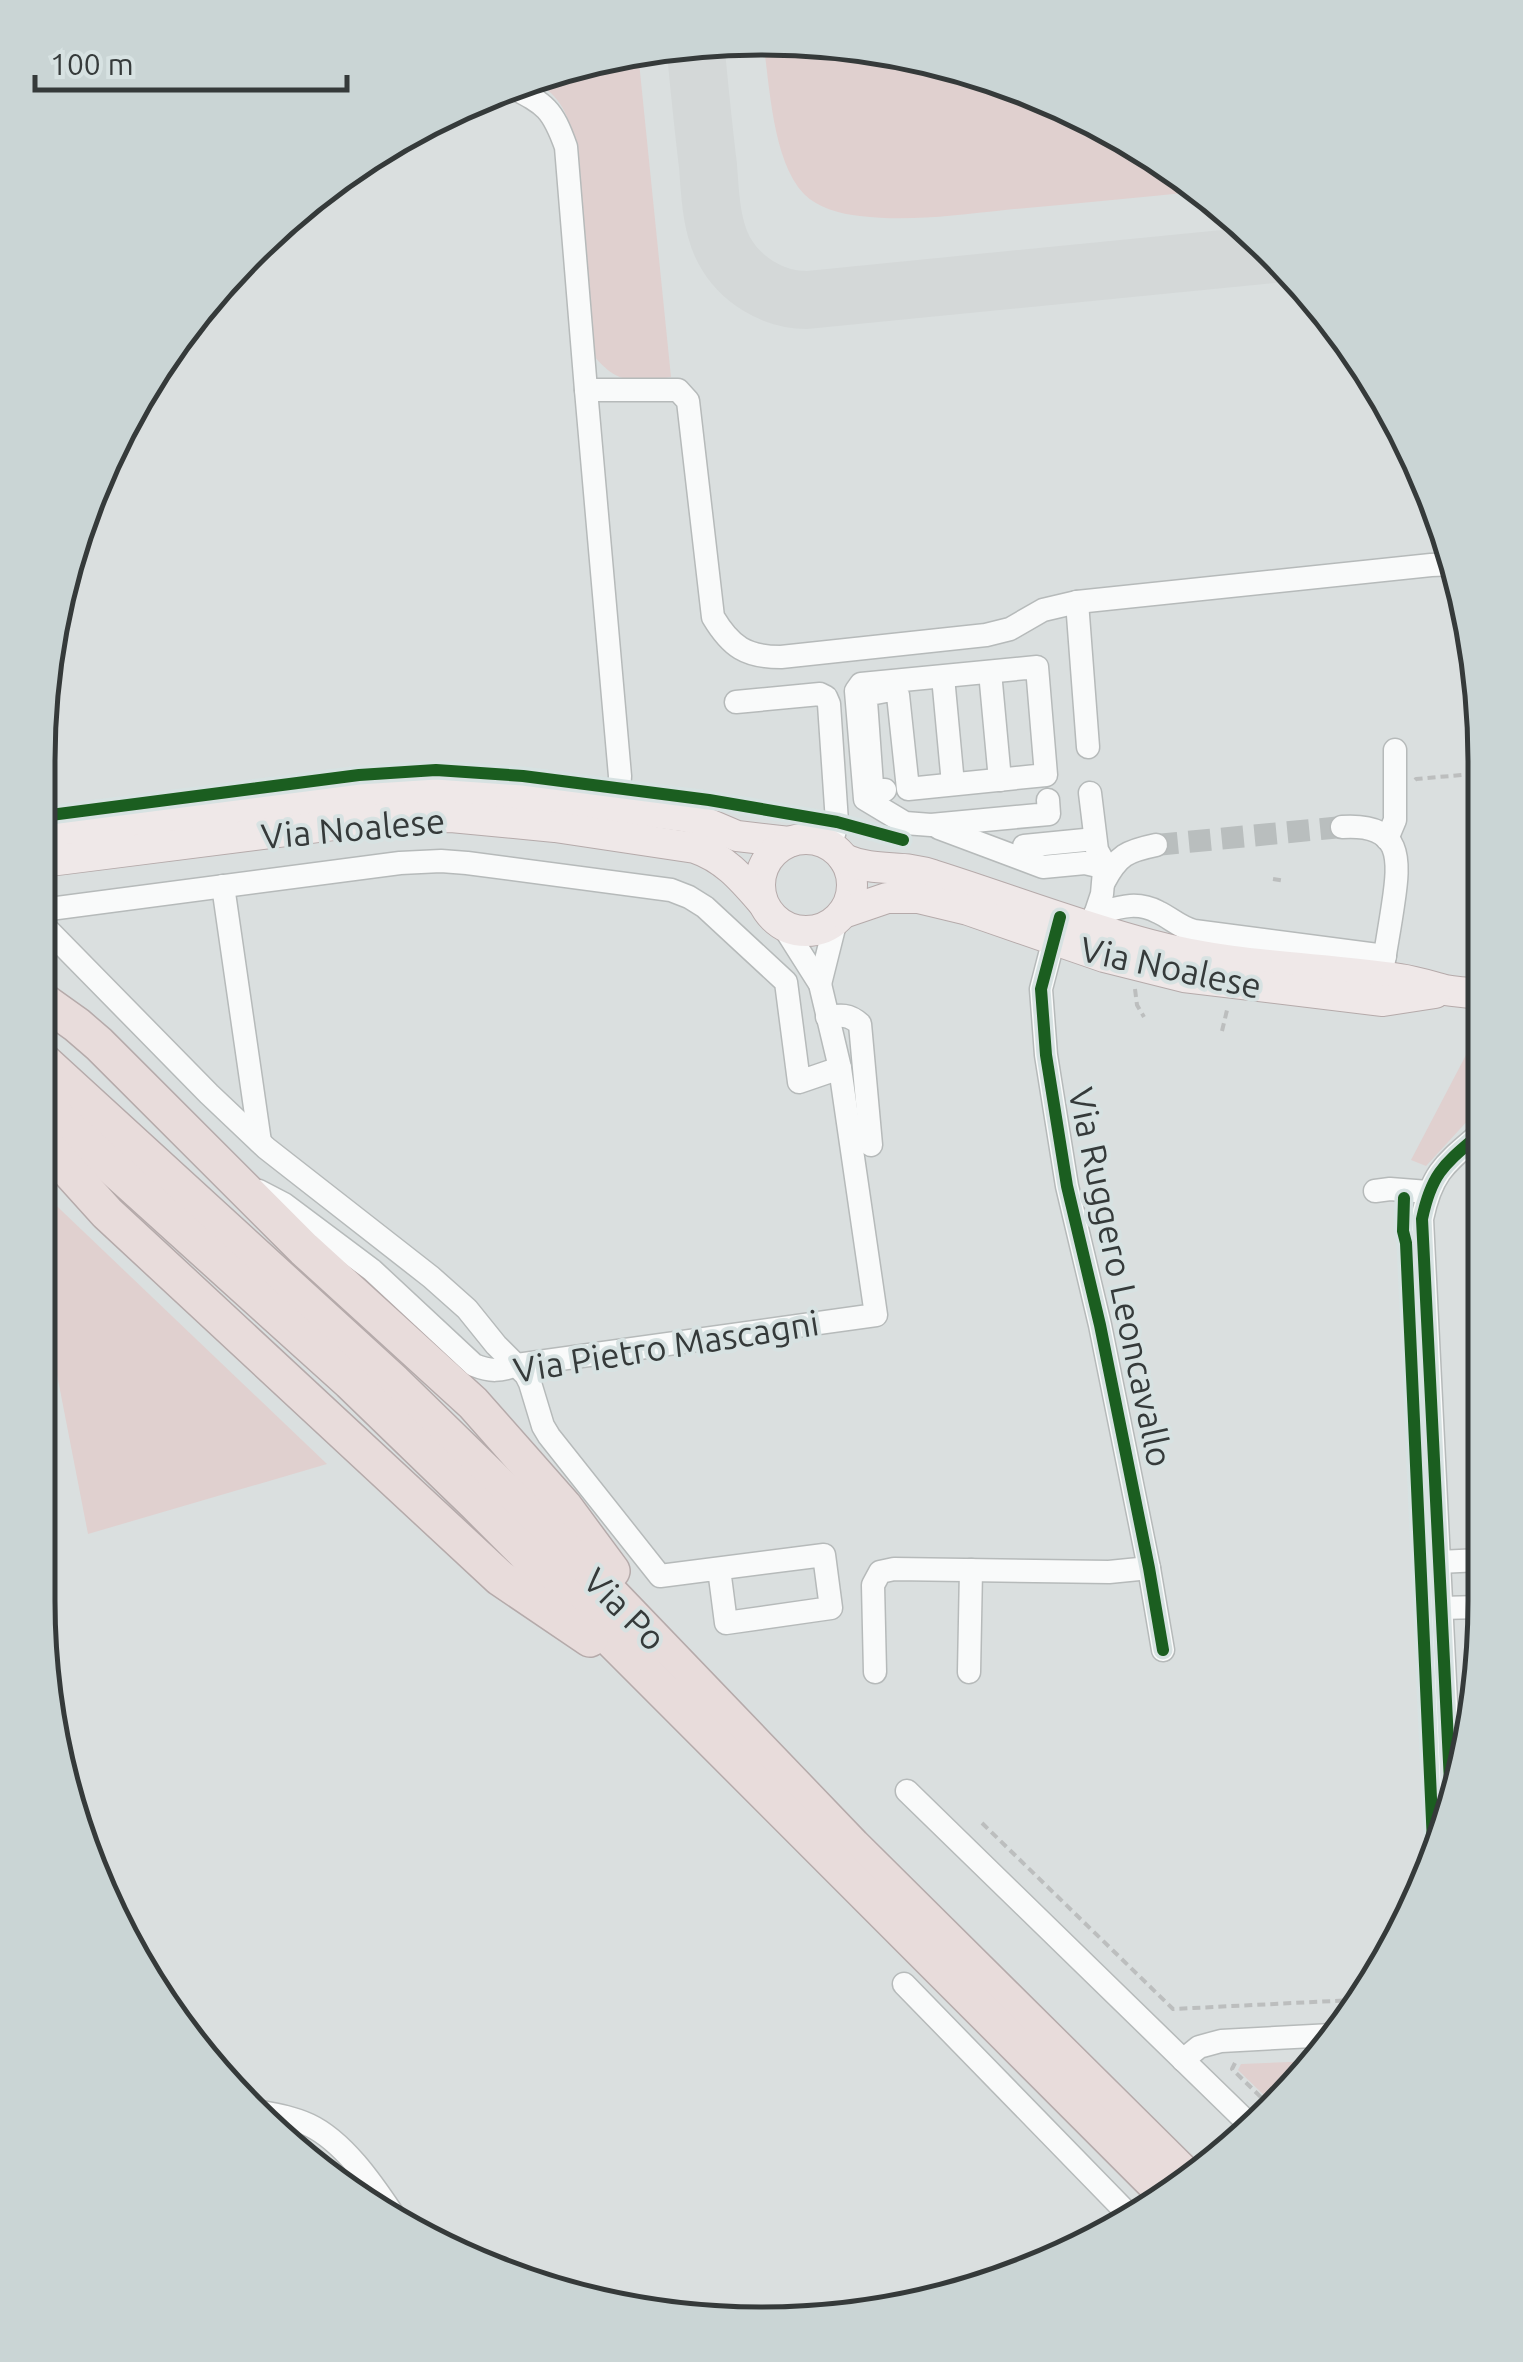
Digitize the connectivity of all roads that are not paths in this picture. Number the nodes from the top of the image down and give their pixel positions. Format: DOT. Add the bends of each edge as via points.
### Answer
graph roads {
  1 [pos="527,95"];
  2 [pos="586,390"];
  3 [pos="1440,565"];
  4 [pos="1077,602"];
  5 [pos="990,672"];
  6 [pos="943,676"];
  7 [pos="736,702"];
  8 [pos="1088,746"];
  9 [pos="1396,750"];
  10 [pos="1000,780"];
  11 [pos="954,784"];
  12 [pos="884,790"];
  13 [pos="1090,794"];
  14 [pos="1048,800"];
  15 [pos="618,808"];
  16 [pos="1005,818"];
  17 [pos="931,825"];
  18 [pos="1342,827"];
  19 [pos="55,833"];
  20 [pos="1387,839"];
  21 [pos="789,842"];
  22 [pos="1156,845"];
  23 [pos="836,852"];
  24 [pos="55,860"];
  25 [pos="1100,861"];
  26 [pos="223,886"];
  27 [pos="1134,896"];
  28 [pos="55,909"];
  29 [pos="772,913"];
  30 [pos="839,916"];
  31 [pos="1074,929"];
  32 [pos="55,937"];
  33 [pos="1384,966"];
  34 [pos="820,984"];
  35 [pos="1448,990"];
  36 [pos="1468,992"];
  37 [pos="55,1009"];
  38 [pos="827,1017"];
  39 [pos="840,1068"];
  40 [pos="55,1072"];
  41 [pos="55,1116"];
  42 [pos="260,1142"];
  43 [pos="1468,1144"];
  44 [pos="871,1145"];
  45 [pos="55,1156"];
  46 [pos="224,1171"];
  47 [pos="517,1365"];
  48 [pos="1468,1561"];
  49 [pos="1439,1562"];
  50 [pos="1150,1568"];
  51 [pos="718,1569"];
  52 [pos="971,1570"];
  53 [pos="1468,1607"];
  54 [pos="1441,1608"];
  55 [pos="1163,1650"];
  56 [pos="875,1672"];
  57 [pos="969,1672"];
  58 [pos="671,1676"];
  59 [pos="1449,1760"];
  60 [pos="907,1792"];
  61 [pos="904,1984"];
  62 [pos="1318,2036"];
  63 [pos="1183,2060"];
  64 [pos="279,2116"];
  65 [pos="1242,2118"];
  66 [pos="1180,2170"];
  67 [pos="1157,2186"];
  68 [pos="379,2194"];
  69 [pos="1122,2208"];
  1 -- 2 [label="street" via="555,117 566,147"];
  2 -- 4 [label="street" via="678,390 688,400 713,617 734,646 750,654 782,657 986,636"];
  2 -- 15 [label="street"];
  3 -- 4 [label="street"];
  4 -- 8 [label="street"];
  5 -- 6 [label="street"];
  5 -- 10 [label="street"];
  5 -- 10 [label="street" via="1036,666 1038,684 1046,775"];
  6 -- 11 [label="street"];
  6 -- 17 [label="street" via="866,682 856,692 864,799 905,823"];
  7 -- 23 [label="street" via="826,697"];
  9 -- 20 [label="street" via="1395,820"];
  10 -- 11 [label="street"];
  11 -- 12 [label="street" via="908,789 898,695 891,690 866,701 872,785"];
  13 -- 25 [label="street"];
  14 -- 16 [label="street" via="1049,814"];
  15 -- 19 [label="main road, Via Noalese" via="409,790"];
  15 -- 21 [label="main road, Via Noalese"];
  16 -- 17 [label="street"];
  16 -- 25 [label="street" via="1009,840 1048,855"];
  17 -- 25 [label="street" via="1044,867"];
  18 -- 20 [label="street" via="1366,827"];
  20 -- 33 [label="street" via="1398,865"];
  21 -- 23 [label="main road" via="802,839"];
  21 -- 29 [label="main road" via="766,860 761,874"];
  22 -- 25 [label="street"];
  23 -- 30 [label="main road" via="852,886"];
  23 -- 31 [label="main road, Via Noalese" via="870,868 927,873 994,893"];
  24 -- 29 [label="main road, Via Noalese" via="382,819 451,817 696,848 730,867"];
  25 -- 31 [label="street, Via Ruggero Leoncavallo"];
  26 -- 28 [label="street"];
  26 -- 39 [label="street" via="441,861 671,890 705,907 786,982 799,1082"];
  26 -- 42 [label="street"];
  27 -- 31 [label="street" via="1118,899"];
  29 -- 30 [label="main road" via="804,931"];
  29 -- 34 [label="street, Via Pietro Mascagni"];
  30 -- 31 [label="main road, Via Noalese" via="886,898 913,897"];
  30 -- 34 [label="street, Via Pietro Mascagni"];
  31 -- 33 [label="main road, Via Noalese" via="1186,953"];
  31 -- 35 [label="main road, Via Noalese" via="1133,965 1184,977 1383,1001"];
  31 -- 50 [label="street, Via Ruggero Leoncavallo" via="1041,989 1046,1055 1067,1186"];
  32 -- 42 [label="street"];
  33 -- 35 [label="main road, Via Noalese" via="1404,979"];
  34 -- 38 [label="street, Via Pietro Mascagni"];
  35 -- 36 [label="main road, Via Noalese"];
  37 -- 46 [label="highway"];
  38 -- 39 [label="street, Via Pietro Mascagni"];
  38 -- 44 [label="street" via="842,1014 860,1024"];
  39 -- 47 [label="street, Via Pietro Mascagni" via="876,1315"];
  40 -- 58 [label="highway, Via Po" via="394,1382"];
  41 -- 58 [label="highway, Via Po"];
  42 -- 47 [label="street" via="432,1278"];
  43 -- 49 [label="street" via="1440,1168 1422,1228"];
  45 -- 58 [label="highway" via="107,1213 500,1578"];
  46 -- 47 [label="street, Via Pietro Mascagni" via="284,1204 372,1270 474,1364 497,1372"];
  46 -- 58 [label="highway" via="473,1403 564,1506"];
  47 -- 51 [label="street" via="549,1436 660,1576"];
  48 -- 49 [label="street"];
  49 -- 54 [label="street"];
  50 -- 52 [label="street"];
  50 -- 55 [label="street, Via Ruggero Leoncavallo"];
  51 -- 51 [label="street" via="824,1555 831,1608 726,1622"];
  52 -- 56 [label="street" via="880,1572 873,1585"];
  52 -- 57 [label="street"];
  53 -- 54 [label="street"];
  54 -- 59 [label="street"];
  58 -- 66 [label="highway, Via Po" via="854,1846"];
  58 -- 67 [label="highway, Via Po"];
  60 -- 63 [label="street"];
  61 -- 69 [label="street"];
  62 -- 63 [label="street" via="1221,2041 1199,2046"];
  63 -- 65 [label="street"];
  64 -- 68 [label="street" via="331,2138"];
}
